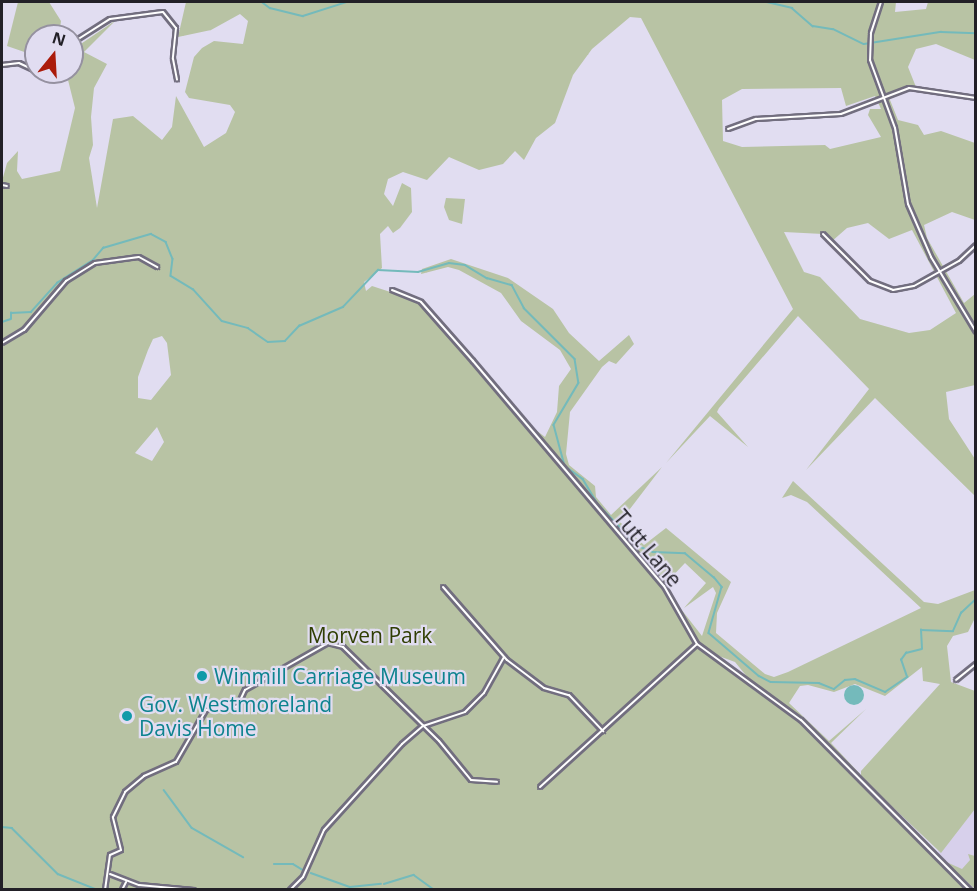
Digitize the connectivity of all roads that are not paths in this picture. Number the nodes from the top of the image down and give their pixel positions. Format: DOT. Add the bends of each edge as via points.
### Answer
graph roads {
  1 [pos="881,2"];
  2 [pos="84,35"];
  3 [pos="2,65"];
  4 [pos="24,66"];
  5 [pos="177,80"];
  6 [pos="883,97"];
  7 [pos="975,98"];
  8 [pos="728,129"];
  9 [pos="2,185"];
  10 [pos="7,186"];
  11 [pos="823,234"];
  12 [pos="975,245"];
  13 [pos="157,267"];
  14 [pos="939,273"];
  15 [pos="392,290"];
  16 [pos="975,332"];
  17 [pos="2,342"];
  18 [pos="443,587"];
  19 [pos="697,644"];
  20 [pos="504,657"];
  21 [pos="975,664"];
  22 [pos="956,680"];
  23 [pos="423,726"];
  24 [pos="603,731"];
  25 [pos="497,782"];
  26 [pos="540,787"];
  27 [pos="110,874"];
  28 [pos="127,881"];
  29 [pos="105,890"];
  30 [pos="122,890"];
  31 [pos="194,890"];
  32 [pos="290,890"];
  33 [pos="970,890"];
  1 -- 6 [label="street" via="869,46"];
  2 -- 5 [label="street" via="110,19 163,12 176,28 173,59"];
  3 -- 4 [label="street"];
  6 -- 7 [label="street" via="915,87"];
  6 -- 8 [label="street" via="841,114 756,119"];
  6 -- 14 [label="street" via="897,138 911,211"];
  9 -- 10 [label="street"];
  11 -- 14 [label="street" via="870,281 883,288 909,288"];
  12 -- 14 [label="street"];
  13 -- 17 [label="street" via="139,257 95,263 66,281 24,330"];
  14 -- 16 [label="street"];
  15 -- 19 [label="street, Tutt Lane" via="421,302 473,361 664,586"];
  18 -- 20 [label="street"];
  19 -- 24 [label="street"];
  19 -- 33 [label="street, Tutt Lane" via="801,720"];
  20 -- 23 [label="street" via="484,693 465,712"];
  20 -- 24 [label="street" via="544,688 569,695"];
  21 -- 22 [label="street"];
  23 -- 25 [label="street" via="471,780"];
  23 -- 27 [label="street" via="343,647 328,643 245,690 237,707 206,710 176,762 137,780 125,792 113,817 121,850 110,855"];
  23 -- 32 [label="street" via="324,830 303,877"];
  24 -- 26 [label="street"];
  27 -- 28 [label="street"];
  27 -- 29 [label="street"];
  28 -- 30 [label="street"];
  28 -- 31 [label="street"];
}
